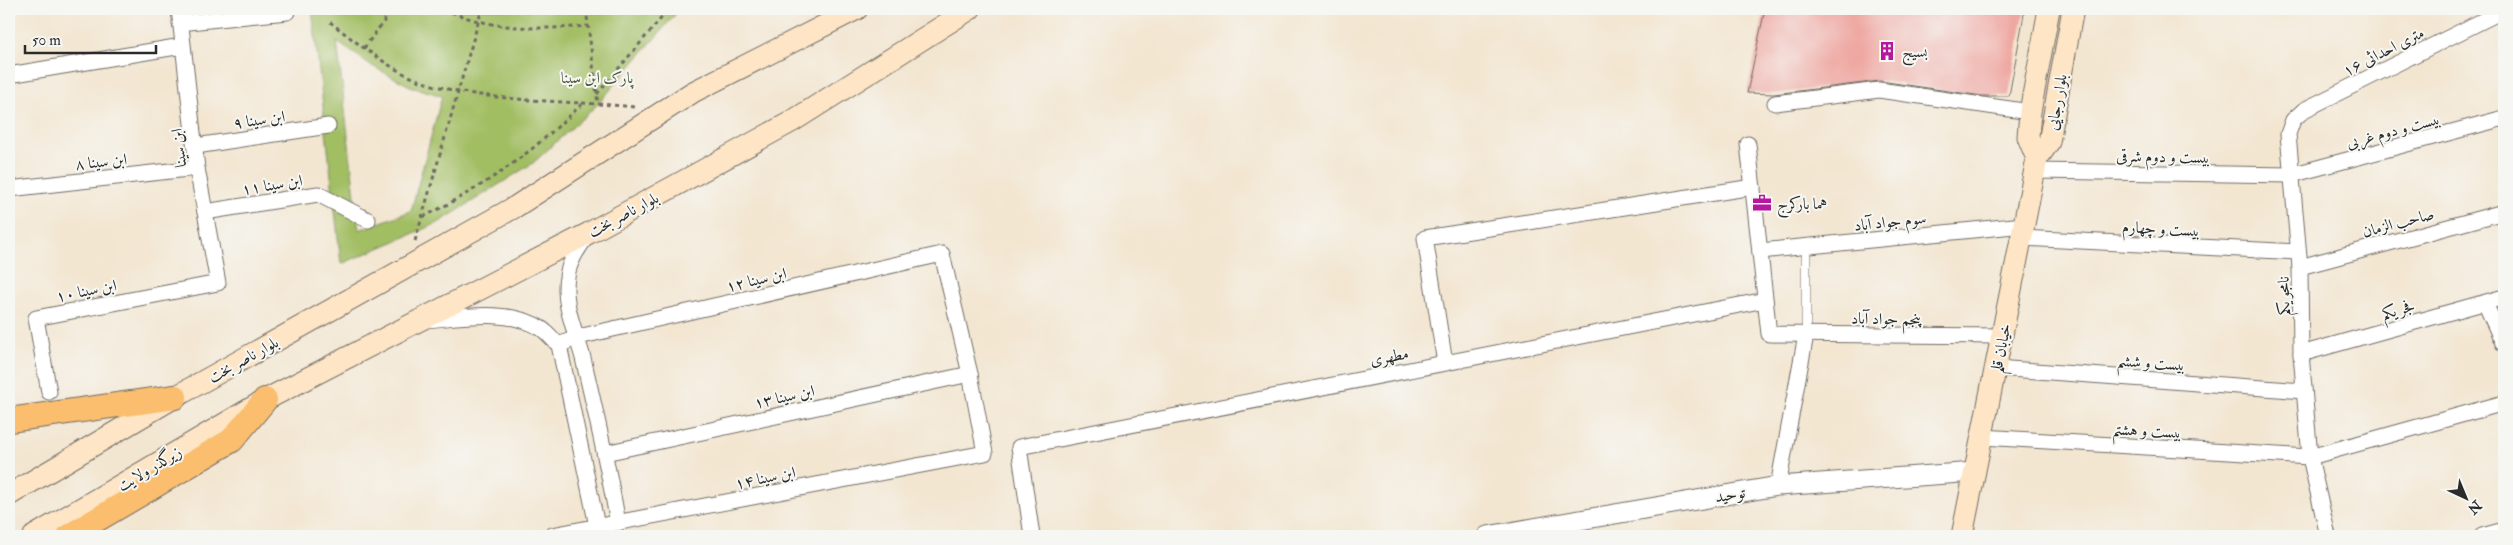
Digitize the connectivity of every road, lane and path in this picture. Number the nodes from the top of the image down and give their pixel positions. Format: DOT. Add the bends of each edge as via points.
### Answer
graph roads {
  1 [pos="393,9"];
  2 [pos="444,9"];
  3 [pos="482,9"];
  4 [pos="586,9"];
  5 [pos="669,9"];
  6 [pos="857,9"];
  7 [pos="970,9"];
  8 [pos="2049,9"];
  9 [pos="2073,9"];
  10 [pos="2504,10"];
  11 [pos="287,12"];
  12 [pos="179,16"];
  13 [pos="479,20"];
  14 [pos="330,22"];
  15 [pos="588,26"];
  16 [pos="182,46"];
  17 [pos="364,48"];
  18 [pos="9,75"];
  19 [pos="458,91"];
  20 [pos="597,94"];
  21 [pos="584,102"];
  22 [pos="1774,103"];
  23 [pos="598,104"];
  24 [pos="665,110"];
  25 [pos="2030,112"];
  26 [pos="2504,118"];
  27 [pos="328,126"];
  28 [pos="2288,134"];
  29 [pos="1748,144"];
  30 [pos="196,146"];
  31 [pos="2036,165"];
  32 [pos="197,168"];
  33 [pos="2290,175"];
  34 [pos="1753,187"];
  35 [pos="9,189"];
  36 [pos="205,212"];
  37 [pos="2504,212"];
  38 [pos="422,217"];
  39 [pos="368,220"];
  40 [pos="2023,232"];
  41 [pos="589,233"];
  42 [pos="1806,246"];
  43 [pos="1760,251"];
  44 [pos="2299,260"];
  45 [pos="408,267"];
  46 [pos="218,283"];
  47 [pos="2504,297"];
  48 [pos="1765,300"];
  49 [pos="2486,302"];
  50 [pos="417,320"];
  51 [pos="1806,335"];
  52 [pos="2002,336"];
  53 [pos="578,337"];
  54 [pos="559,345"];
  55 [pos="2504,345"];
  56 [pos="2301,354"];
  57 [pos="1445,363"];
  58 [pos="1996,368"];
  59 [pos="970,374"];
  60 [pos="2304,391"];
  61 [pos="49,392"];
  62 [pos="175,397"];
  63 [pos="265,400"];
  64 [pos="2504,403"];
  65 [pos="9,420"];
  66 [pos="1982,437"];
  67 [pos="606,453"];
  68 [pos="2310,457"];
  69 [pos="1975,472"];
  70 [pos="1778,486"];
  71 [pos="9,495"];
  72 [pos="618,523"];
  73 [pos="597,526"];
  74 [pos="2504,530"];
  75 [pos="552,535"];
  76 [pos="34,536"];
  77 [pos="69,536"];
  78 [pos="1032,536"];
  79 [pos="1487,536"];
  80 [pos="1962,536"];
  81 [pos="2328,536"];
  82 [pos="2482,536"];
  1 -- 17 [label="path"];
  2 -- 13 [label="path"];
  3 -- 13 [label="path"];
  4 -- 15 [label="path"];
  5 -- 20 [label="path"];
  6 -- 24 [label="main road, بلوار ناصر بخت" via="736,69"];
  7 -- 41 [label="main road, بلوار ناصر بخت" via="791,122"];
  8 -- 25 [label="main road, بلوار رجایی"];
  9 -- 31 [label="main road, بلوار رجایی" via="2049,142"];
  10 -- 28 [label="street, ۱۶ متری احداثی" via="2304,110 2293,120"];
  11 -- 12 [label="street"];
  12 -- 16 [label="street, ابن سینا"];
  13 -- 15 [label="path" via="542,30"];
  13 -- 19 [label="path"];
  14 -- 17 [label="path"];
  15 -- 20 [label="path"];
  16 -- 18 [label="street"];
  16 -- 30 [label="street, ابن سینا"];
  17 -- 19 [label="path" via="424,83"];
  19 -- 21 [label="path"];
  19 -- 38 [label="path"];
  20 -- 23 [label="path"];
  21 -- 24 [label="path"];
  21 -- 38 [label="path" via="509,168 467,195"];
  22 -- 25 [label="street" via="1879,90"];
  24 -- 45 [label="main road, بلوار ناصر بخت" via="515,207"];
  25 -- 31 [label="main road, بلوار رجایی" via="2028,138"];
  26 -- 33 [label="street, بیست و دوم غربی"];
  27 -- 30 [label="street, ابن سینا ۹"];
  28 -- 33 [label="street, نامجو یکم"];
  29 -- 34 [label="street"];
  30 -- 32 [label="street, ابن سینا"];
  31 -- 33 [label="street, بیست و دوم شرقی"];
  31 -- 40 [label="main road, خیابان قلم"];
  32 -- 35 [label="street, ابن سینا ۸"];
  32 -- 36 [label="street, ابن سینا"];
  33 -- 44 [label="street, نامجو یکم"];
  34 -- 43 [label="street"];
  34 -- 57 [label="street" via="1425,238"];
  36 -- 39 [label="street, ابن سینا ۱۱" via="318,194"];
  36 -- 46 [label="street, ابن سینا"];
  37 -- 44 [label="street, صاحب الزمان"];
  38 -- 45 [label="path"];
  40 -- 42 [label="street, سوم جواد آباد"];
  40 -- 44 [label="street, بیست و چهارم"];
  40 -- 52 [label="main road, خیابان قلم"];
  41 -- 50 [label="main road, بلوار ناصر بخت"];
  41 -- 53 [label="street" via="572,258 566,278 567,304"];
  42 -- 43 [label="street, سوم جواد آباد"];
  42 -- 51 [label="lane"];
  43 -- 48 [label="street"];
  44 -- 56 [label="street, نامجو یکم"];
  45 -- 62 [label="main road, بلوار ناصر بخت"];
  46 -- 61 [label="street, ابن سینا ۱۰" via="36,318"];
  47 -- 49 [label="street, فجر یکم"];
  48 -- 51 [label="street, پنجم جواد آباد" via="1769,334"];
  48 -- 57 [label="street, مطهری"];
  49 -- 55 [label="street"];
  49 -- 56 [label="street, فجر یکم"];
  50 -- 54 [label="street" via="488,316 518,319 542,329"];
  50 -- 63 [label="main road, بلوار ناصر بخت"];
  51 -- 52 [label="street, پنجم جواد آباد"];
  51 -- 70 [label="street"];
  52 -- 58 [label="main road, خیابان قلم"];
  53 -- 54 [label="street, ابن سینا ۱۲"];
  53 -- 59 [label="street, ابن سینا ۱۲" via="942,254"];
  53 -- 67 [label="street"];
  54 -- 73 [label="street"];
  56 -- 60 [label="street, نامجو یکم"];
  57 -- 78 [label="street, مطهری" via="1018,447"];
  58 -- 60 [label="street, بیست و ششم"];
  58 -- 66 [label="main road, خیابان قلم"];
  59 -- 67 [label="street, ابن سینا ۱۳"];
  59 -- 72 [label="street, ابن سینا ۱۴" via="985,453"];
  60 -- 68 [label="street, نامجو یکم"];
  62 -- 65 [label="main road"];
  62 -- 71 [label="main road"];
  63 -- 76 [label="main road, زیرگذر ولایت"];
  63 -- 77 [label="main road" via="232,440"];
  64 -- 68 [label="street"];
  66 -- 68 [label="street, بیست و هشتم"];
  66 -- 69 [label="main road, خیابان قلم"];
  67 -- 72 [label="street"];
  68 -- 81 [label="street, نامجو یکم"];
  69 -- 70 [label="street, توحید"];
  69 -- 80 [label="main road, خیابان قلم"];
  70 -- 79 [label="street, توحید"];
  72 -- 73 [label="street, ابن سینا ۱۴"];
  73 -- 75 [label="street, ابن سینا ۱۴"];
  74 -- 82 [label="street"];
}
